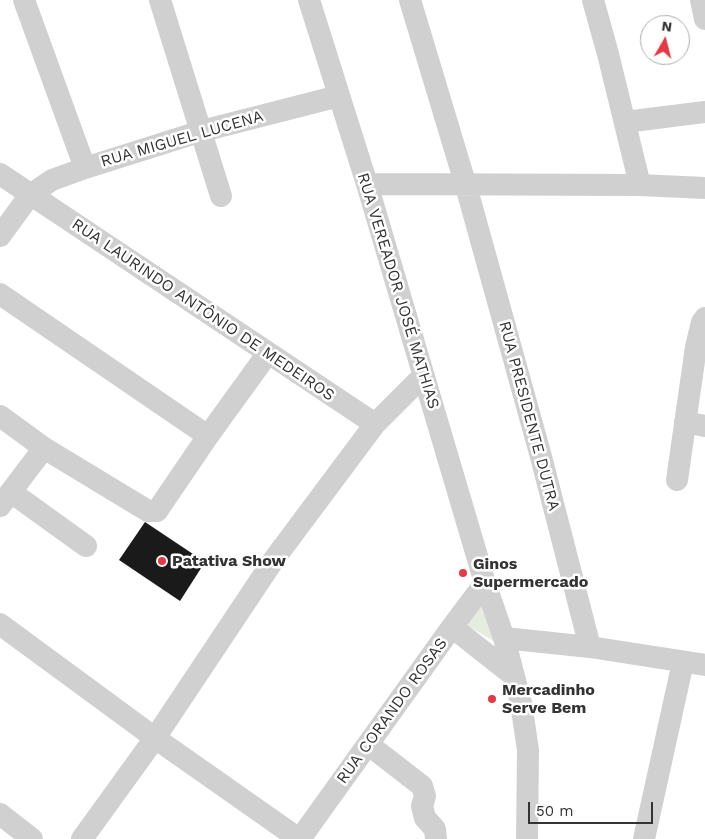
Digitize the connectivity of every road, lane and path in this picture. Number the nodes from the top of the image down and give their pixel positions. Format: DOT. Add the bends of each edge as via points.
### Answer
graph roads {
  1 [pos="24,0"];
  2 [pos="160,0"];
  3 [pos="310,0"];
  4 [pos="410,0"];
  5 [pos="593,0"];
  6 [pos="701,0"];
  7 [pos="705,19"];
  8 [pos="339,96"];
  9 [pos="705,112"];
  10 [pos="625,122"];
  11 [pos="202,131"];
  12 [pos="85,168"];
  13 [pos="0,174"];
  14 [pos="367,184"];
  15 [pos="466,186"];
  16 [pos="640,186"];
  17 [pos="705,188"];
  18 [pos="30,195"];
  19 [pos="221,196"];
  20 [pos="0,236"];
  21 [pos="0,294"];
  22 [pos="705,318"];
  23 [pos="268,353"];
  24 [pos="423,376"];
  25 [pos="0,416"];
  26 [pos="375,424"];
  27 [pos="695,424"];
  28 [pos="208,436"];
  29 [pos="44,448"];
  30 [pos="677,480"];
  31 [pos="6,499"];
  32 [pos="86,546"];
  33 [pos="485,583"];
  34 [pos="0,624"];
  35 [pos="452,627"];
  36 [pos="504,638"];
  37 [pos="590,647"];
  38 [pos="694,663"];
  39 [pos="513,675"];
  40 [pos="155,738"];
  41 [pos="368,745"];
  42 [pos="0,814"];
  43 [pos="32,839"];
  44 [pos="82,839"];
  45 [pos="299,839"];
  46 [pos="436,839"];
  47 [pos="527,839"];
  48 [pos="644,839"];
  1 -- 12 [label="street"];
  2 -- 11 [label="street"];
  3 -- 8 [label="street, RUA VEREADOR JOSÉ MATHIAS"];
  4 -- 15 [label="street, RUA PRESIDENTE DUTRA"];
  5 -- 10 [label="street"];
  6 -- 7 [label="street"];
  8 -- 11 [label="street, RUA MIGUEL LUCENA"];
  8 -- 14 [label="street, RUA VEREADOR JOSÉ MATHIAS"];
  9 -- 10 [label="street"];
  10 -- 16 [label="street"];
  11 -- 12 [label="street, RUA MIGUEL LUCENA"];
  11 -- 19 [label="street"];
  12 -- 18 [label="street, RUA MIGUEL LUCENA" via="52,180"];
  13 -- 18 [label="street, RUA LAURINDO ANTÔNIO DE MEDEIROS"];
  14 -- 15 [label="street"];
  14 -- 24 [label="street, RUA VEREADOR JOSÉ MATHIAS"];
  15 -- 16 [label="street"];
  15 -- 37 [label="street, RUA PRESIDENTE DUTRA"];
  16 -- 17 [label="street"];
  18 -- 20 [label="street, RUA MIGUEL LUCENA"];
  18 -- 23 [label="street, RUA LAURINDO ANTÔNIO DE MEDEIROS"];
  21 -- 28 [label="street"];
  22 -- 27 [label="street" via="696,347"];
  23 -- 26 [label="street, RUA LAURINDO ANTÔNIO DE MEDEIROS"];
  23 -- 28 [label="street"];
  24 -- 26 [label="street"];
  24 -- 33 [label="street, RUA VEREADOR JOSÉ MATHIAS"];
  25 -- 29 [label="street"];
  26 -- 40 [label="street" via="275,558"];
  27 -- 30 [label="street"];
  28 -- 29 [label="street" via="157,511 148,511"];
  29 -- 31 [label="street"];
  31 -- 32 [label="street"];
  33 -- 35 [label="street, RUA CORANDO ROSAS"];
  33 -- 36 [label="street, RUA VEREADOR JOSÉ MATHIAS"];
  34 -- 40 [label="street"];
  35 -- 39 [label="street"];
  35 -- 41 [label="street, RUA CORANDO ROSAS"];
  36 -- 37 [label="street"];
  36 -- 39 [label="street, RUA VEREADOR JOSÉ MATHIAS"];
  37 -- 38 [label="street"];
  38 -- 48 [label="street"];
  39 -- 47 [label="street, RUA VEREADOR JOSÉ MATHIAS" via="521,702 528,750"];
  40 -- 44 [label="street"];
  40 -- 45 [label="street"];
  41 -- 45 [label="street, RUA CORANDO ROSAS"];
  41 -- 46 [label="street" via="422,786 425,818 435,829"];
  42 -- 43 [label="street"];
}
